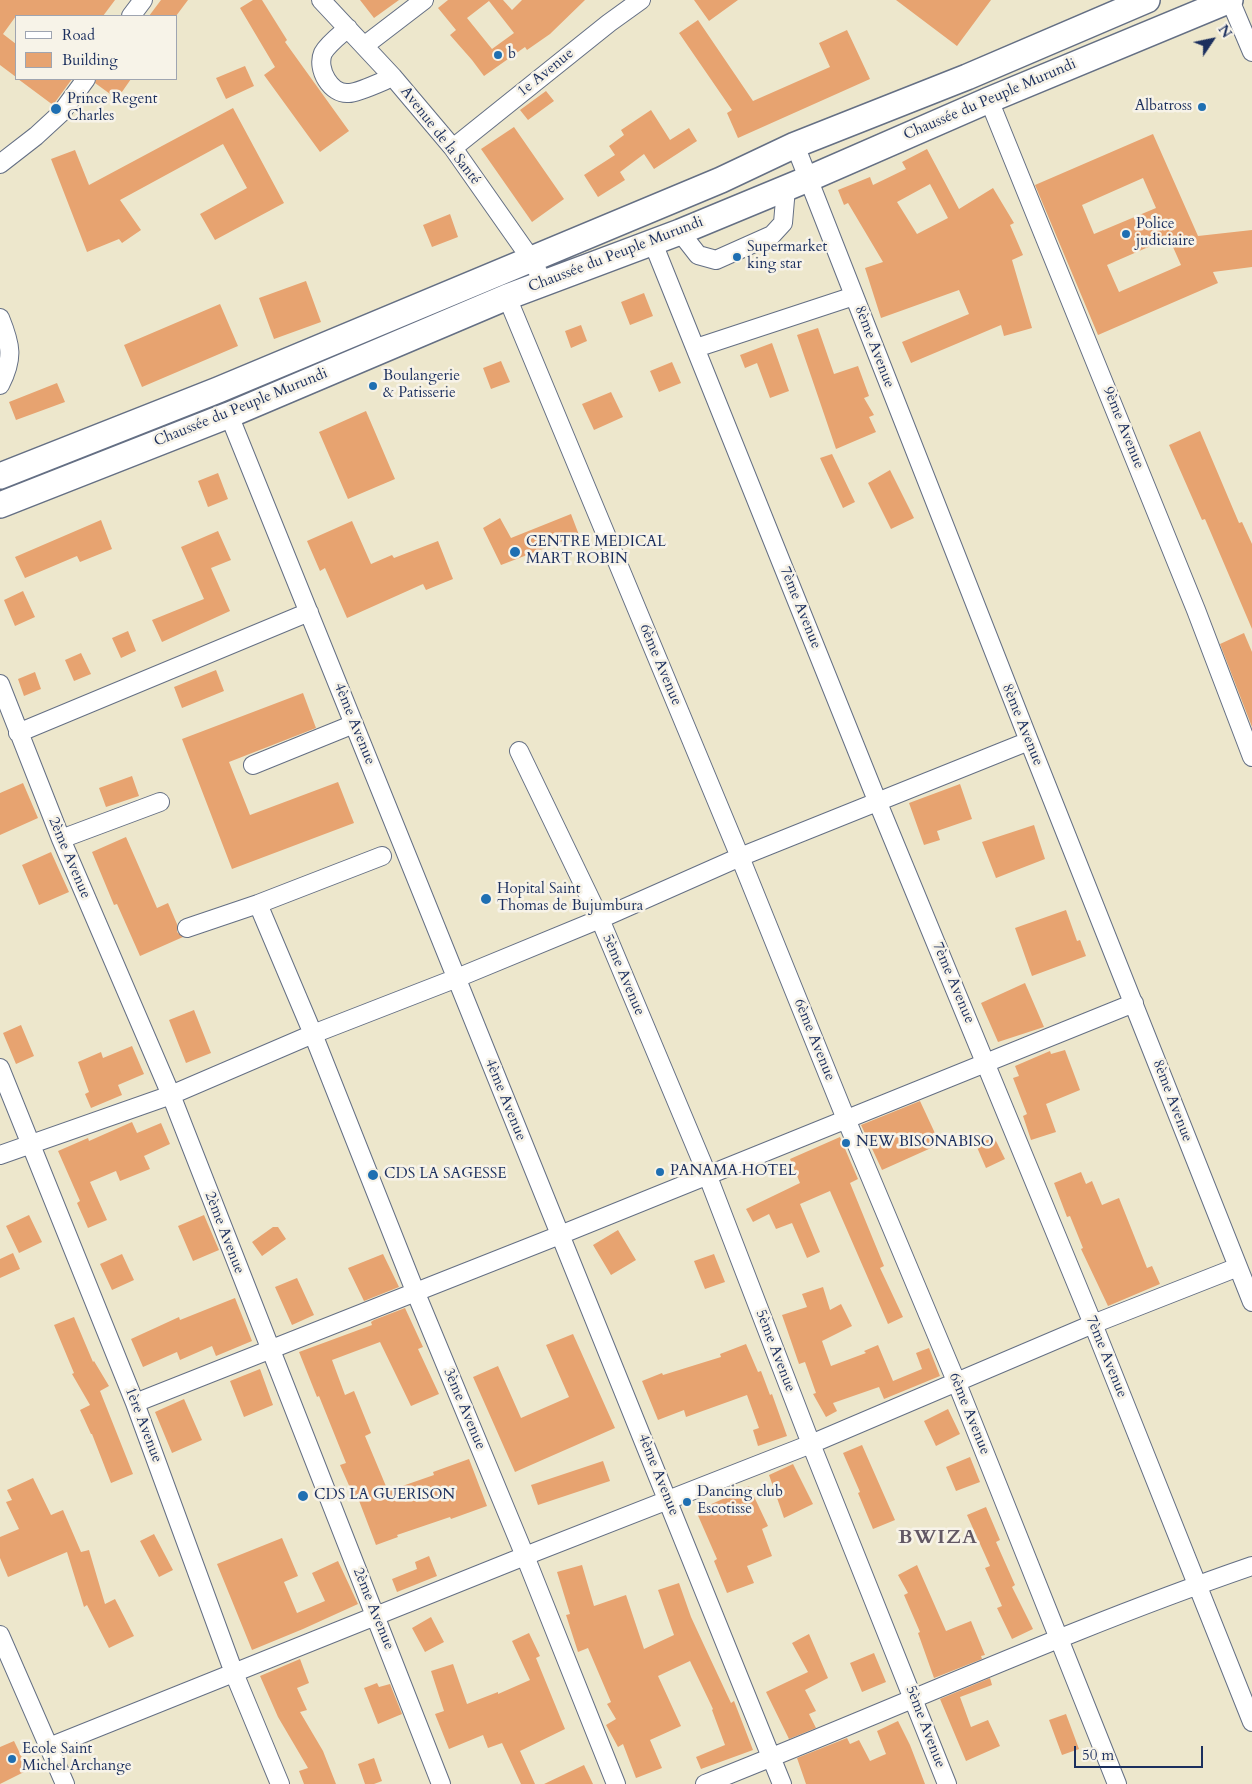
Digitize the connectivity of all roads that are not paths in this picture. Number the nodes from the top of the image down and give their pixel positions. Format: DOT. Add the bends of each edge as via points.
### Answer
graph roads {
  1 [pos="143,0"];
  2 [pos="321,0"];
  3 [pos="424,0"];
  4 [pos="641,0"];
  5 [pos="1147,0"];
  6 [pos="1230,0"];
  7 [pos="132,15"];
  8 [pos="348,28"];
  9 [pos="364,46"];
  10 [pos="1252,52"];
  11 [pos="393,77"];
  12 [pos="85,80"];
  13 [pos="989,100"];
  14 [pos="795,146"];
  15 [pos="453,148"];
  16 [pos="0,164"];
  17 [pos="797,184"];
  18 [pos="680,232"];
  19 [pos="653,243"];
  20 [pos="531,259"];
  21 [pos="544,283"];
  22 [pos="854,296"];
  23 [pos="507,297"];
  24 [pos="0,318"];
  25 [pos="696,348"];
  26 [pos="0,385"];
  27 [pos="229,415"];
  28 [pos="0,476"];
  29 [pos="0,505"];
  30 [pos="309,612"];
  31 [pos="0,684"];
  32 [pos="354,724"];
  33 [pos="18,733"];
  34 [pos="1029,741"];
  35 [pos="519,751"];
  36 [pos="1252,757"];
  37 [pos="253,765"];
  38 [pos="160,802"];
  39 [pos="878,802"];
  40 [pos="61,839"];
  41 [pos="382,856"];
  42 [pos="740,857"];
  43 [pos="258,904"];
  44 [pos="600,919"];
  45 [pos="187,928"];
  46 [pos="457,978"];
  47 [pos="1134,1003"];
  48 [pos="313,1034"];
  49 [pos="986,1062"];
  50 [pos="0,1068"];
  51 [pos="171,1095"];
  52 [pos="846,1119"];
  53 [pos="31,1144"];
  54 [pos="0,1155"];
  55 [pos="707,1174"];
  56 [pos="560,1235"];
  57 [pos="1238,1267"];
  58 [pos="415,1291"];
  59 [pos="1252,1302"];
  60 [pos="1093,1324"];
  61 [pos="269,1349"];
  62 [pos="956,1381"];
  63 [pos="135,1403"];
  64 [pos="811,1444"];
  65 [pos="668,1499"];
  66 [pos="525,1556"];
  67 [pos="1252,1566"];
  68 [pos="1197,1585"];
  69 [pos="376,1617"];
  70 [pos="0,1635"];
  71 [pos="1058,1640"];
  72 [pos="234,1672"];
  73 [pos="914,1698"];
  74 [pos="1252,1722"];
  75 [pos="49,1747"];
  76 [pos="771,1758"];
  77 [pos="64,1784"];
  78 [pos="280,1784"];
  79 [pos="441,1784"];
  80 [pos="616,1784"];
  81 [pos="705,1784"];
  82 [pos="782,1784"];
  83 [pos="947,1784"];
  84 [pos="1117,1784"];
  1 -- 7 [label="street"];
  2 -- 8 [label="street, Avenue de la Santé"];
  3 -- 9 [label="street"];
  4 -- 15 [label="street, 1e Avenue"];
  5 -- 14 [label="highway, Chaussée du Peuple Murundi"];
  6 -- 10 [label="street"];
  6 -- 13 [label="highway, Chaussée du Peuple Murundi"];
  8 -- 9 [label="street, Avenue de la Santé"];
  8 -- 11 [label="street" via="324,51 322,58 323,74 334,90 348,94"];
  9 -- 11 [label="street, Avenue de la Santé"];
  11 -- 15 [label="street, Avenue de la Santé"];
  12 -- 16 [label="street" via="61,113"];
  13 -- 17 [label="highway, Chaussée du Peuple Murundi"];
  13 -- 36 [label="street, 9ème Avenue" via="1196,610"];
  14 -- 17 [label="street, 8ème Avenue"];
  14 -- 20 [label="highway, Chaussée du Peuple Murundi"];
  15 -- 20 [label="street, Avenue de la Santé"];
  17 -- 18 [label="highway, Chaussée du Peuple Murundi"];
  17 -- 18 [label="street" via="783,223 772,235 716,260 698,255"];
  17 -- 22 [label="street, 8ème Avenue"];
  18 -- 19 [label="highway, Chaussée du Peuple Murundi"];
  19 -- 21 [label="highway, Chaussée du Peuple Murundi"];
  19 -- 25 [label="street, 7ème Avenue"];
  20 -- 21 [label="street, Avenue de la Santé"];
  20 -- 28 [label="highway, Chaussée du Peuple Murundi" via="218,390"];
  21 -- 23 [label="highway, Chaussée du Peuple Murundi"];
  22 -- 25 [label="street"];
  22 -- 34 [label="street, 8ème Avenue"];
  23 -- 27 [label="highway, Chaussée du Peuple Murundi"];
  23 -- 42 [label="street, 6ème Avenue"];
  24 -- 26 [label="street" via="10,342 10,357"];
  25 -- 39 [label="street, 7ème Avenue"];
  27 -- 29 [label="highway, Chaussée du Peuple Murundi"];
  27 -- 30 [label="street, 4ème Avenue"];
  30 -- 32 [label="street, 4ème Avenue"];
  30 -- 33 [label="street"];
  31 -- 33 [label="street, 2ème Avenue"];
  32 -- 37 [label="street"];
  32 -- 46 [label="street, 4ème Avenue"];
  33 -- 40 [label="street, 2ème Avenue"];
  34 -- 39 [label="street"];
  34 -- 47 [label="street, 8ème Avenue"];
  35 -- 44 [label="street, 5ème Avenue"];
  38 -- 40 [label="street"];
  39 -- 42 [label="street"];
  39 -- 49 [label="street, 7ème Avenue"];
  40 -- 51 [label="street, 2ème Avenue"];
  41 -- 43 [label="street"];
  42 -- 44 [label="street"];
  42 -- 52 [label="street, 6ème Avenue"];
  43 -- 45 [label="street"];
  43 -- 48 [label="street, 3ème Avenue"];
  44 -- 46 [label="street"];
  44 -- 55 [label="street, 5ème Avenue"];
  46 -- 48 [label="street"];
  46 -- 56 [label="street, 4ème Avenue"];
  47 -- 49 [label="street"];
  47 -- 57 [label="street, 8ème Avenue"];
  48 -- 51 [label="street"];
  48 -- 58 [label="street, 3ème Avenue"];
  49 -- 52 [label="street"];
  49 -- 60 [label="street, 7ème Avenue"];
  50 -- 53 [label="street, 1ère Avenue"];
  51 -- 53 [label="street"];
  51 -- 61 [label="street, 2ème Avenue"];
  52 -- 55 [label="street"];
  52 -- 62 [label="street, 6ème Avenue"];
  53 -- 54 [label="street"];
  53 -- 63 [label="street, 1ère Avenue"];
  55 -- 56 [label="street"];
  55 -- 64 [label="street, 5ème Avenue"];
  56 -- 58 [label="street"];
  56 -- 65 [label="street, 4ème Avenue"];
  57 -- 59 [label="street, 8ème Avenue"];
  57 -- 60 [label="street"];
  58 -- 61 [label="street"];
  58 -- 66 [label="street, 3ème Avenue"];
  60 -- 62 [label="street"];
  60 -- 68 [label="street, 7ème Avenue"];
  61 -- 63 [label="street"];
  61 -- 69 [label="street, 2ème Avenue"];
  62 -- 64 [label="street"];
  62 -- 71 [label="street, 6ème Avenue"];
  63 -- 72 [label="street, 1ère Avenue"];
  64 -- 65 [label="street"];
  64 -- 73 [label="street, 5ème Avenue"];
  65 -- 66 [label="street"];
  65 -- 76 [label="street, 4ème Avenue"];
  66 -- 69 [label="street"];
  66 -- 80 [label="street, 3ème Avenue"];
  67 -- 68 [label="street"];
  68 -- 71 [label="street"];
  68 -- 74 [label="street, 7ème Avenue"];
  69 -- 72 [label="street"];
  69 -- 79 [label="street, 2ème Avenue"];
  70 -- 75 [label="street"];
  71 -- 73 [label="street"];
  71 -- 84 [label="street, 6ème Avenue"];
  72 -- 75 [label="street"];
  72 -- 78 [label="street, 1ère Avenue"];
  73 -- 76 [label="street"];
  73 -- 83 [label="street, 5ème Avenue"];
  75 -- 77 [label="street"];
  76 -- 81 [label="street"];
  76 -- 82 [label="street, 4ème Avenue"];
}
